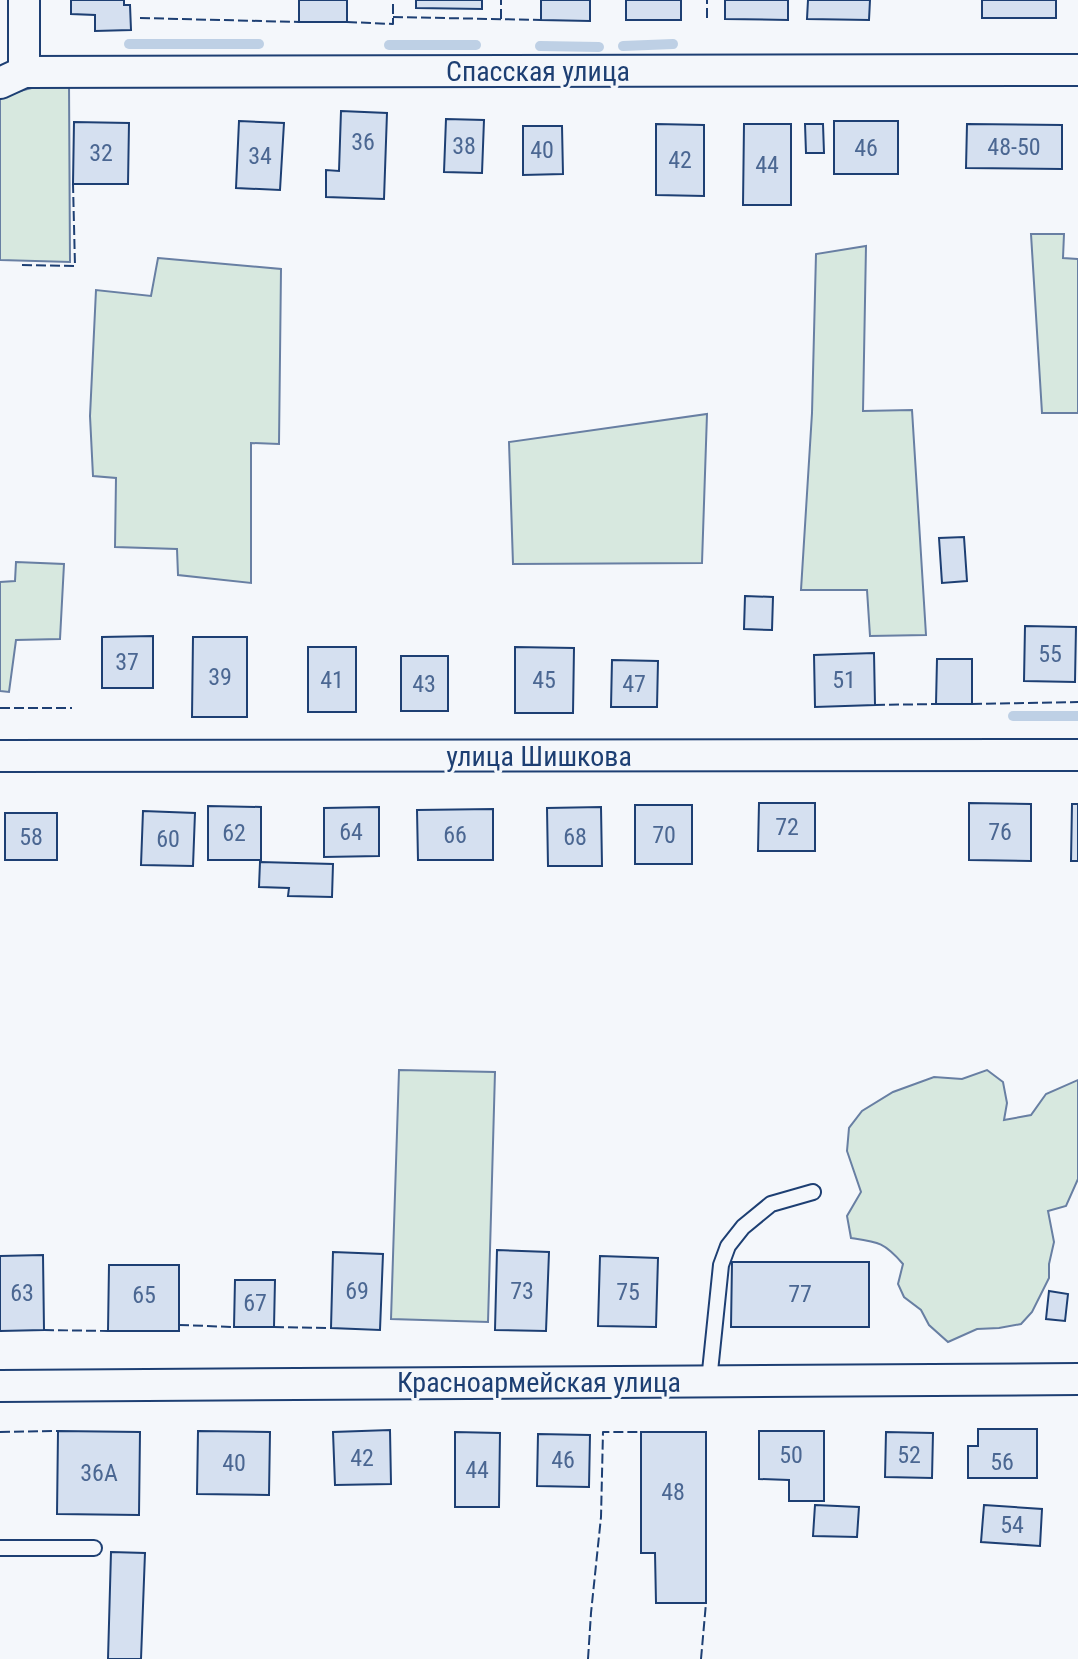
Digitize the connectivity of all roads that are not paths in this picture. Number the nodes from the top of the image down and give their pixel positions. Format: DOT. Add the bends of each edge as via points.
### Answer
graph roads {
  1 [pos="16,14"];
  2 [pos="1078,70"];
  3 [pos="12,78"];
  4 [pos="1078,755"];
  5 [pos="0,756"];
  6 [pos="813,1192"];
  7 [pos="1078,1379"];
  8 [pos="709,1381"];
  9 [pos="0,1386"];
  10 [pos="0,1548"];
  11 [pos="94,1548"];
  1 -- 3 [label="street"];
  2 -- 3 [label="street, Спасская улица"];
  4 -- 5 [label="street, улица Шишкова"];
  6 -- 8 [label="lane" via="771,1204 728,1246 721,1265"];
  7 -- 8 [label="street, Красноармейская улица"];
  8 -- 9 [label="street, Красноармейская улица"];
  10 -- 11 [label="lane"];
}
